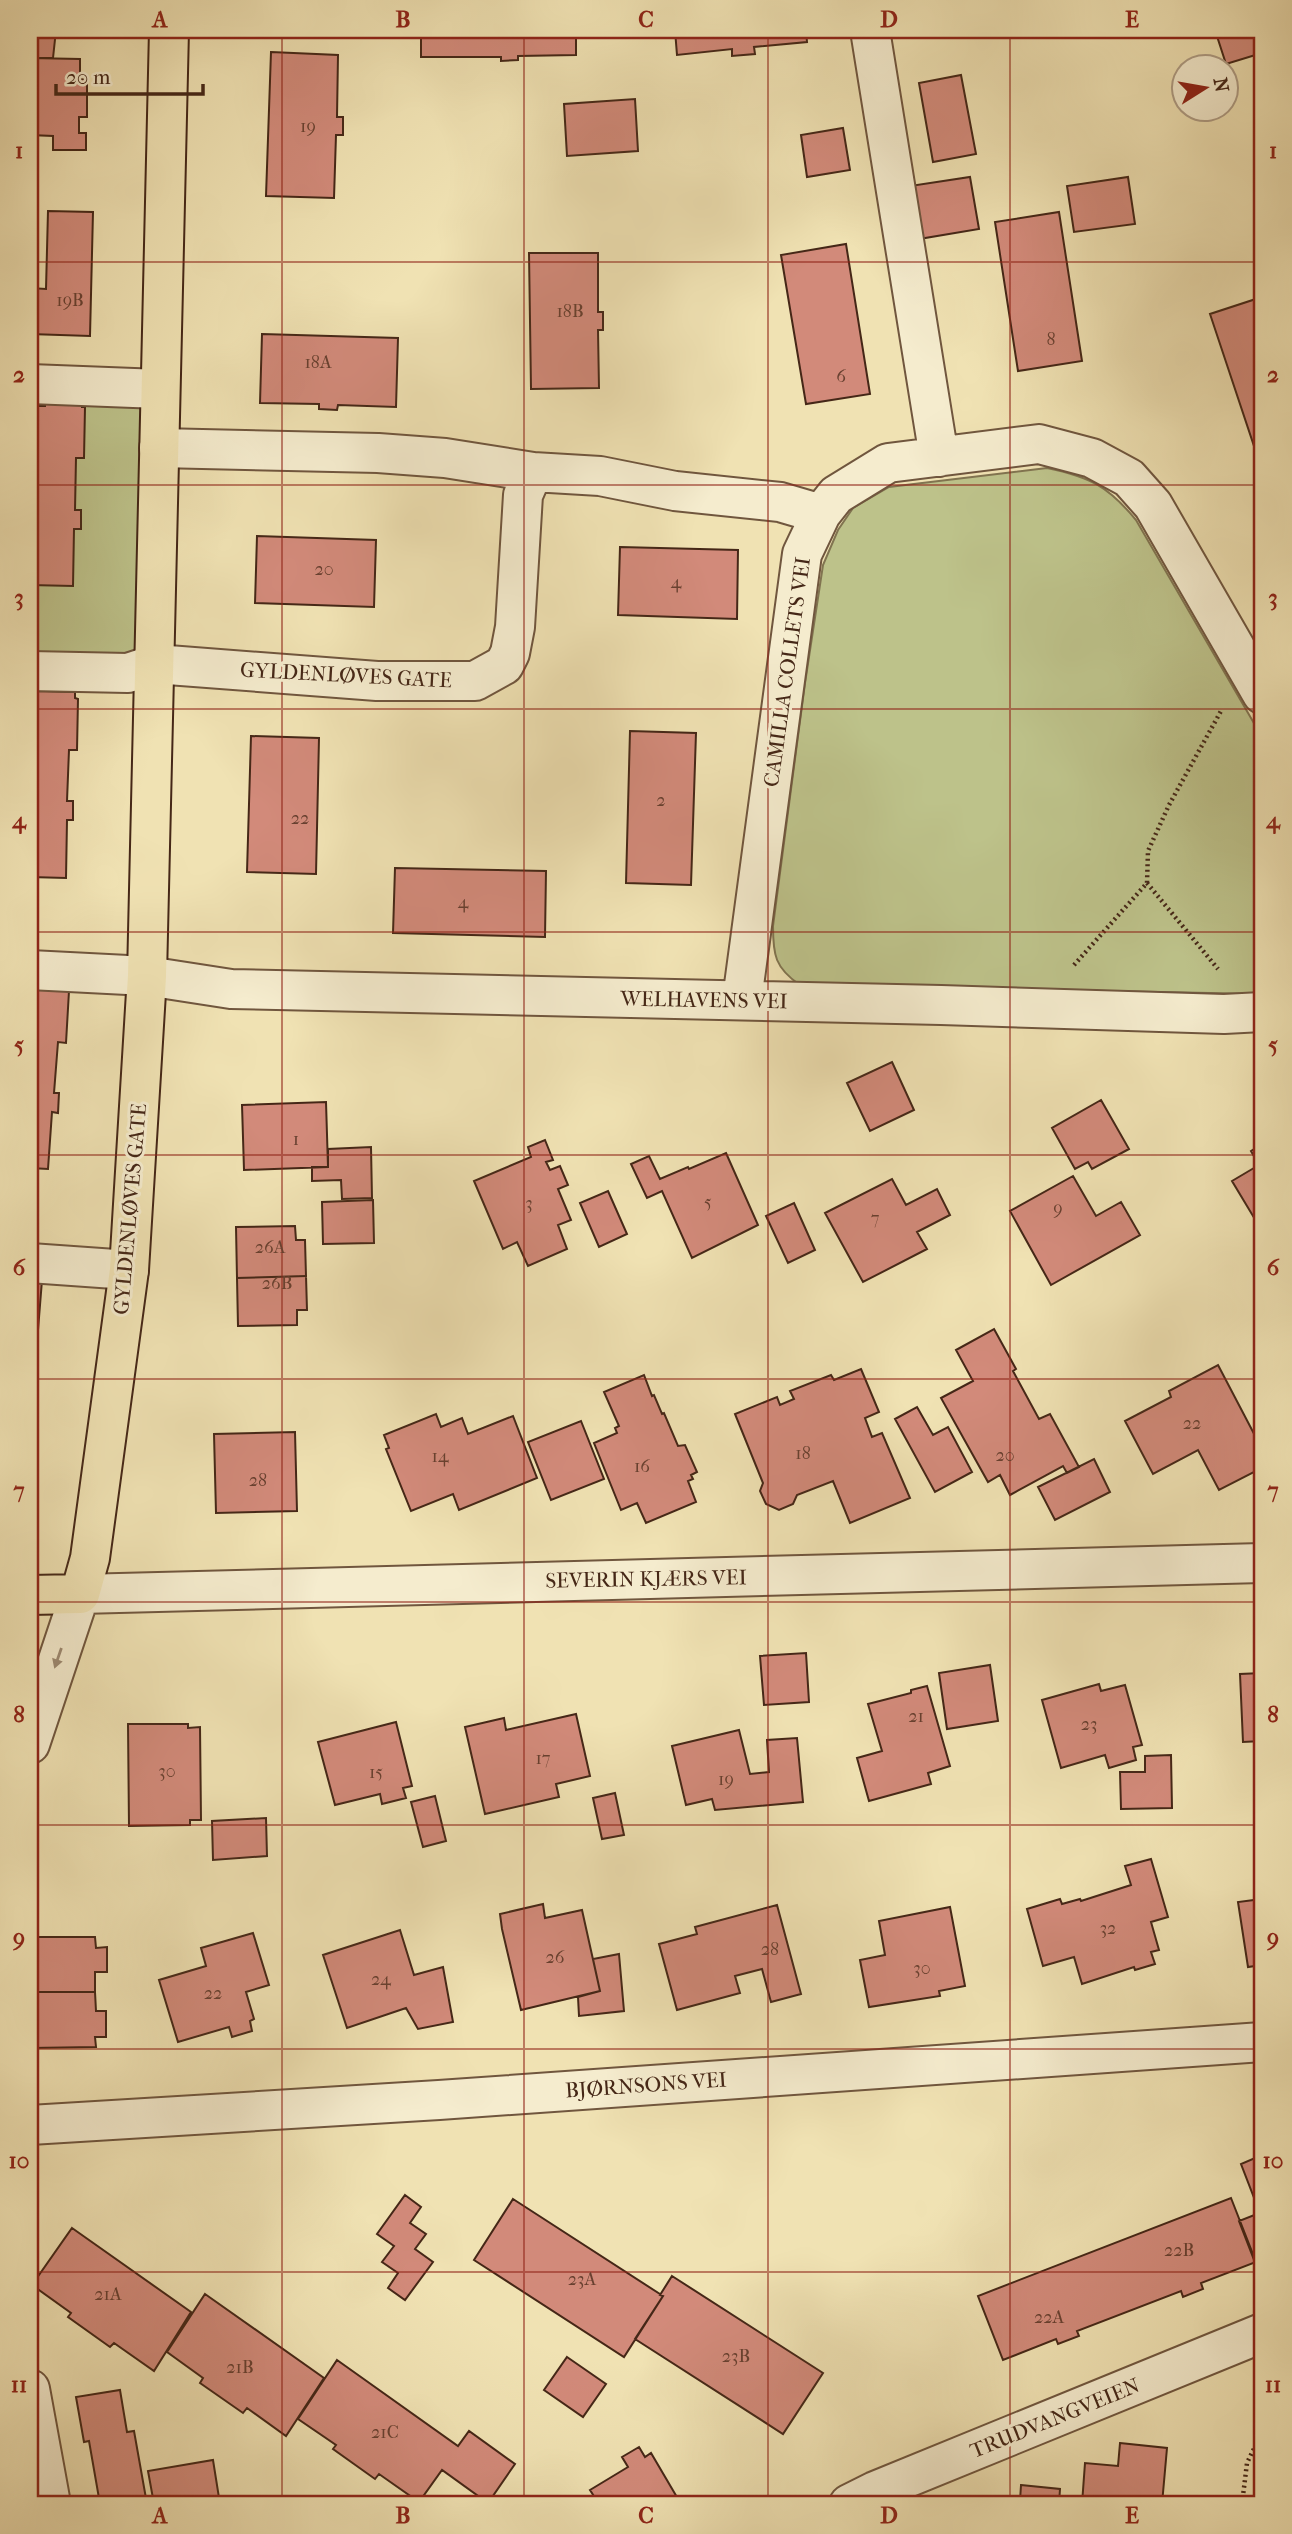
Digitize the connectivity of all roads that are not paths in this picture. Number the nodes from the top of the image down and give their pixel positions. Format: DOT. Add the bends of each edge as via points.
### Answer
graph roads {
  1 [pos="169,30"];
  2 [pos="870,30"];
  3 [pos="30,384"];
  4 [pos="160,389"];
  5 [pos="159,448"];
  6 [pos="939,457"];
  7 [pos="533,472"];
  8 [pos="821,514"];
  9 [pos="155,664"];
  10 [pos="30,671"];
  11 [pos="1253,678"];
  12 [pos="30,970"];
  13 [pos="147,976"];
  14 [pos="742,1000"];
  15 [pos="1262,1012"];
  16 [pos="30,1263"];
  17 [pos="129,1270"];
  18 [pos="1262,1563"];
  19 [pos="80,1594"];
  20 [pos="30,1595"];
  21 [pos="30,1744"];
  22 [pos="1262,2042"];
  23 [pos="30,2125"];
  24 [pos="1262,2333"];
  25 [pos="30,2389"];
  26 [pos="51,2504"];
  27 [pos="849,2504"];
  1 -- 4 [label="main road, GYLDENLØVES GATE"];
  2 -- 6 [label="street"];
  3 -- 4 [label="street"];
  4 -- 5 [label="main road, GYLDENLØVES GATE"];
  5 -- 7 [label="street" via="391,454"];
  5 -- 9 [label="main road, GYLDENLØVES GATE"];
  6 -- 8 [label="street, CAMILLA COLLETS VEI" via="888,463 836,495"];
  6 -- 11 [label="street, CAMILLA COLLETS VEI" via="1039,444 1092,458 1129,478 1153,505"];
  7 -- 8 [label="street" via="600,476 675,491 780,502"];
  7 -- 9 [label="street, GYLDENLØVES GATE" via="523,495 510,653 504,665 475,681 377,681"];
  8 -- 14 [label="street, CAMILLA COLLETS VEI" via="802,554"];
  9 -- 10 [label="street" via="128,673"];
  9 -- 13 [label="main road, GYLDENLØVES GATE"];
  12 -- 13 [label="street, WELHAVENS VEI"];
  13 -- 14 [label="street, WELHAVENS VEI" via="231,989"];
  13 -- 17 [label="main road, GYLDENLØVES GATE"];
  14 -- 15 [label="street, WELHAVENS VEI"];
  16 -- 17 [label="street"];
  17 -- 19 [label="main road, GYLDENLØVES GATE" via="90,1558"];
  18 -- 19 [label="street, SEVERIN KJÆRS VEI"];
  19 -- 20 [label="main road, SEVERIN KJÆRS VEI"];
  19 -- 21 [label="street, GYLDENLØVES GATE, one-way"];
  22 -- 23 [label="street, BJØRNSONS VEI"];
  24 -- 27 [label="street, TRUDVANGVEIEN"];
  25 -- 26 [label="street"];
}
